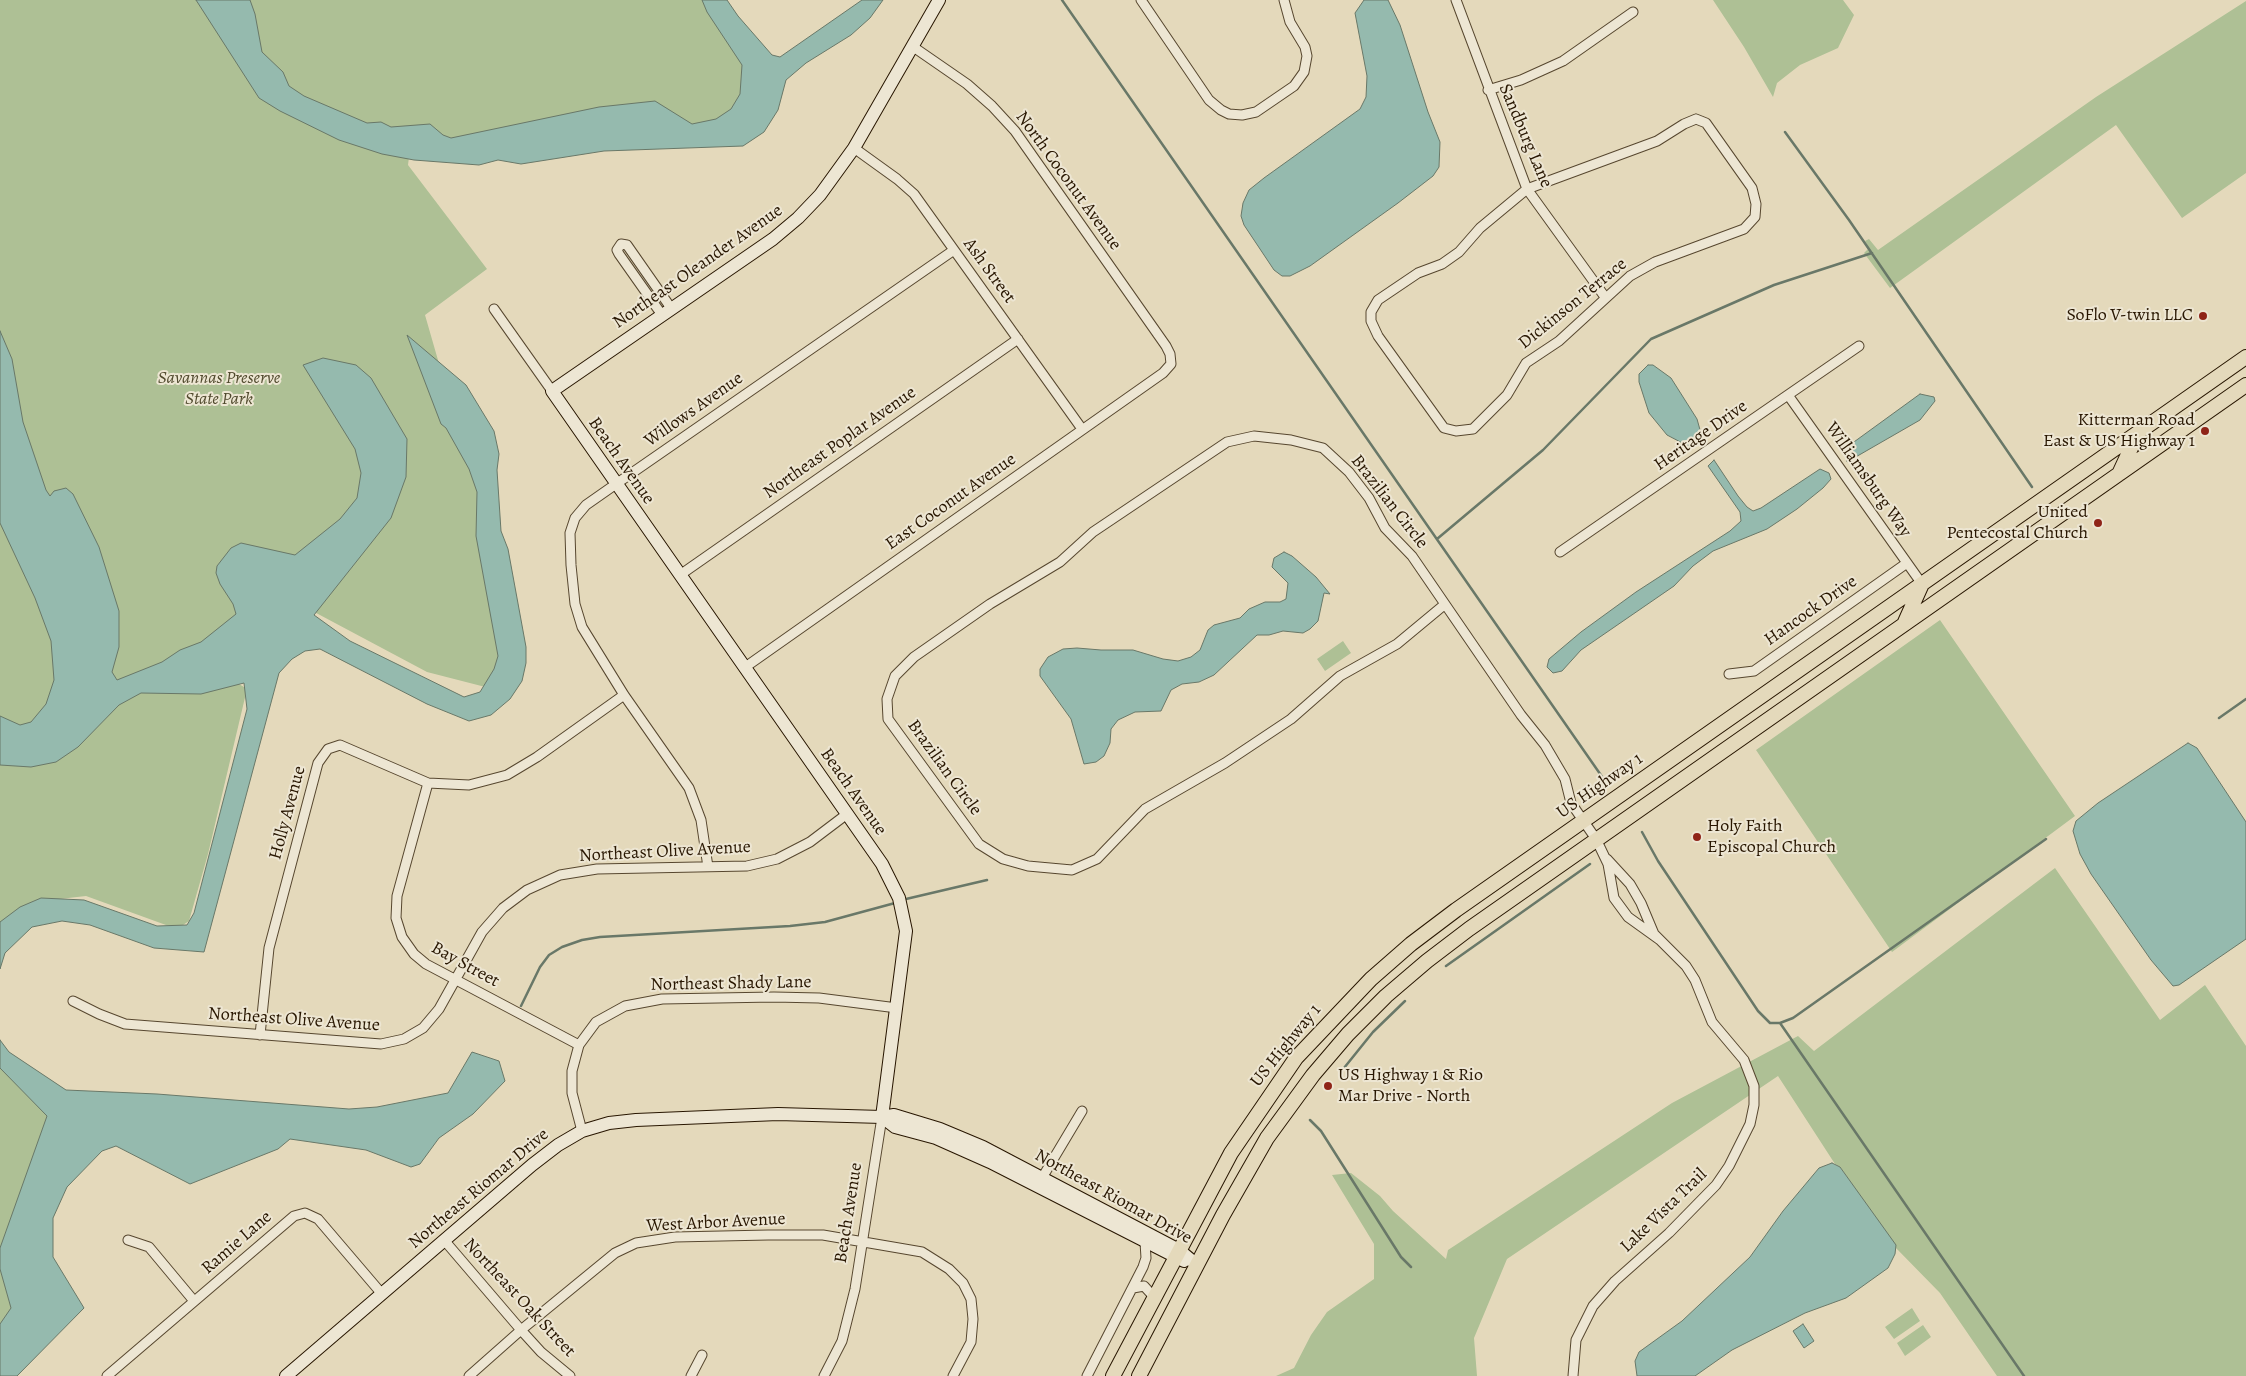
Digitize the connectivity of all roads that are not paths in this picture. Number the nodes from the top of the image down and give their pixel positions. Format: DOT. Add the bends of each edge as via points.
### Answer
graph roads {
  1 [pos="939,0"];
  2 [pos="1140,0"];
  3 [pos="1284,0"];
  4 [pos="1456,0"];
  5 [pos="1633,12"];
  6 [pos="912,46"];
  7 [pos="1488,90"];
  8 [pos="854,148"];
  9 [pos="1527,189"];
  10 [pos="954,250"];
  11 [pos="1605,297"];
  12 [pos="494,309"];
  13 [pos="666,311"];
  14 [pos="1018,339"];
  15 [pos="1859,346"];
  16 [pos="2246,357"];
  17 [pos="1172,360"];
  18 [pos="2246,385"];
  19 [pos="552,391"];
  20 [pos="1788,395"];
  21 [pos="1082,429"];
  22 [pos="2139,432"];
  23 [pos="2119,474"];
  24 [pos="616,484"];
  25 [pos="1560,552"];
  26 [pos="1907,563"];
  27 [pos="680,575"];
  28 [pos="1922,584"];
  29 [pos="1444,605"];
  30 [pos="1904,624"];
  31 [pos="744,668"];
  32 [pos="1729,674"];
  33 [pos="624,695"];
  34 [pos="428,783"];
  35 [pos="847,814"];
  36 [pos="1584,821"];
  37 [pos="1596,839"];
  38 [pos="1603,855"];
  39 [pos="708,867"];
  40 [pos="1660,940"];
  41 [pos="456,979"];
  42 [pos="73,1001"];
  43 [pos="897,1008"];
  44 [pos="260,1036"];
  45 [pos="579,1045"];
  46 [pos="1082,1110"];
  47 [pos="882,1117"];
  48 [pos="582,1132"];
  49 [pos="1040,1182"];
  50 [pos="128,1240"];
  51 [pos="444,1240"];
  52 [pos="862,1242"];
  53 [pos="1145,1242"];
  54 [pos="1177,1254"];
  55 [pos="1196,1265"];
  56 [pos="1133,1288"];
  57 [pos="382,1294"];
  58 [pos="1154,1297"];
  59 [pos="194,1301"];
  60 [pos="521,1330"];
  61 [pos="702,1355"];
  62 [pos="107,1376"];
  63 [pos="286,1376"];
  64 [pos="469,1376"];
  65 [pos="570,1376"];
  66 [pos="691,1376"];
  67 [pos="824,1376"];
  68 [pos="953,1376"];
  69 [pos="1087,1376"];
  70 [pos="1113,1376"];
  71 [pos="1139,1376"];
  72 [pos="1573,1376"];
  1 -- 6 [label="street, Northeast Oleander Avenue"];
  2 -- 3 [label="street" via="1209,100 1221,110 1235,115 1256,112 1294,86 1304,72 1305,47 1290,22"];
  4 -- 7 [label="street, Sandburg Lane"];
  5 -- 7 [label="street" via="1563,61 1521,80"];
  6 -- 8 [label="street, Northeast Oleander Avenue"];
  6 -- 17 [label="street, North Coconut Avenue" via="967,84 1015,131 1166,346"];
  7 -- 9 [label="street, Sandburg Lane"];
  8 -- 10 [label="street, Ash Street" via="914,194"];
  8 -- 13 [label="street, Northeast Oleander Avenue" via="820,195 798,218 773,239"];
  9 -- 11 [label="street, Sandburg Lane"];
  9 -- 11 [label="street, Dickinson Terrace" via="1656,141 1696,119 1706,123 1752,188 1755,217 1744,229 1654,262 1630,276"];
  9 -- 11 [label="street, Dickinson Terrace" via="1480,228 1459,252 1442,264 1397,285 1378,300 1371,312 1370,321 1378,336 1444,428 1456,431 1473,429 1507,395 1526,363 1559,341"];
  10 -- 14 [label="street, Ash Street"];
  10 -- 24 [label="street, Willows Avenue"];
  12 -- 19 [label="street, Beach Avenue"];
  13 -- 13 [label="street" via="627,245 620,244 619,254"];
  13 -- 19 [label="street, Northeast Oleander Avenue"];
  14 -- 21 [label="street, Ash Street"];
  14 -- 27 [label="street, Northeast Poplar Avenue"];
  15 -- 20 [label="street, Heritage Drive"];
  16 -- 22 [label="main road, US Highway 1"];
  17 -- 21 [label="street, East Coconut Avenue" via="1163,374"];
  18 -- 23 [label="main road"];
  19 -- 24 [label="street, Beach Avenue"];
  20 -- 25 [label="street, Heritage Drive"];
  20 -- 26 [label="street, Williamsburg Way"];
  21 -- 31 [label="street, East Coconut Avenue"];
  22 -- 23 [label="main road"];
  22 -- 28 [label="main road, US Highway 1"];
  23 -- 30 [label="main road"];
  24 -- 27 [label="street, Beach Avenue"];
  24 -- 33 [label="street, Willows Avenue" via="586,505 575,518 570,533 571,565 582,627"];
  26 -- 28 [label="street, Williamsburg Way"];
  26 -- 32 [label="street, Hancock Drive" via="1754,671"];
  27 -- 31 [label="street, Beach Avenue"];
  28 -- 30 [label="main road"];
  28 -- 36 [label="main road, US Highway 1"];
  29 -- 29 [label="street, Brazilian Circle" via="1397,644 1340,676 1291,719 1225,763 1145,809 1097,859 1072,870 1020,864 1003,859 979,844 888,719 888,699 895,676 914,657 990,604 1060,562 1093,532 1227,442 1254,436 1323,448 1349,472 1369,498 1385,528 1412,556"];
  29 -- 36 [label="street, Brazilian Circle" via="1544,745 1565,779 1571,803"];
  30 -- 37 [label="main road"];
  31 -- 35 [label="street, Beach Avenue"];
  33 -- 34 [label="street, Holly Avenue" via="507,775 469,785"];
  33 -- 39 [label="street, Willows Avenue" via="689,788 701,820"];
  34 -- 41 [label="street, Bay Street" via="398,896 396,918 402,937 414,954"];
  34 -- 44 [label="street, Holly Avenue" via="340,745 328,749 318,763 269,948"];
  35 -- 39 [label="street, Northeast Olive Avenue" via="810,842 777,859 747,866"];
  35 -- 43 [label="street, Beach Avenue" via="882,864 903,909 906,931"];
  36 -- 37 [label="street, Lake Vista Trail"];
  36 -- 54 [label="main road, US Highway 1" via="1412,944 1371,978 1333,1017 1296,1058 1261,1106 1231,1153"];
  37 -- 38 [label="street, Lake Vista Trail"];
  37 -- 55 [label="main road" via="1427,961 1348,1034 1267,1138"];
  38 -- 40 [label="street, Lake Vista Trail" via="1630,884 1648,924"];
  38 -- 40 [label="street, Lake Vista Trail" via="1608,864 1614,898 1620,908 1648,934"];
  39 -- 41 [label="street, Northeast Olive Avenue" via="597,869 560,875 527,890 503,908 482,932"];
  40 -- 72 [label="street, Lake Vista Trail" via="1686,966 1712,1022 1747,1066 1754,1086 1753,1112 1736,1154 1716,1185 1669,1233 1614,1281 1593,1306 1576,1340"];
  41 -- 44 [label="street, Northeast Olive Avenue" via="439,1009 422,1028 404,1038 381,1044"];
  41 -- 45 [label="street, Bay Street"];
  42 -- 44 [label="street, Northeast Olive Avenue" via="125,1024"];
  43 -- 45 [label="street, Northeast Shady Lane" via="819,998 662,999 625,1006 596,1022"];
  43 -- 47 [label="street, Beach Avenue"];
  45 -- 48 [label="street, Northeast Shady Lane" via="572,1071 572,1093"];
  46 -- 49 [label="street"];
  47 -- 48 [label="street, Northeast Riomar Drive" via="675,1116 609,1123"];
  47 -- 49 [label="street, Northeast Riomar Drive" via="894,1115 982,1147"];
  47 -- 52 [label="street, Beach Avenue"];
  48 -- 51 [label="street, Northeast Riomar Drive" via="532,1164"];
  49 -- 53 [label="street, Northeast Riomar Drive"];
  49 -- 54 [label="street, Northeast Riomar Drive"];
  50 -- 59 [label="street" via="149,1247"];
  51 -- 57 [label="street, Northeast Riomar Drive"];
  51 -- 60 [label="street, Northeast Oak Street"];
  52 -- 60 [label="street, West Arbor Avenue" via="822,1235 768,1235 675,1237 636,1243 615,1253"];
  52 -- 67 [label="street, Beach Avenue" via="842,1341"];
  52 -- 68 [label="street, West Arbor Avenue" via="922,1252 949,1269 963,1283 971,1299 971,1342"];
  53 -- 54 [label="street, Northeast Riomar Drive"];
  53 -- 56 [label="street" via="1146,1258"];
  54 -- 55 [label="street, Northeast Riomar Drive"];
  54 -- 58 [label="main road, US Highway 1"];
  55 -- 71 [label="main road"];
  56 -- 58 [label="street" via="1144,1286"];
  56 -- 69 [label="street"];
  57 -- 59 [label="street, Ramie Lane" via="318,1219 305,1213 294,1216"];
  57 -- 63 [label="street, Northeast Riomar Drive"];
  58 -- 70 [label="main road, US Highway 1"];
  59 -- 62 [label="street, Ramie Lane"];
  60 -- 64 [label="street, West Arbor Avenue"];
  60 -- 65 [label="street, Northeast Oak Street"];
  61 -- 66 [label="street"];
}
